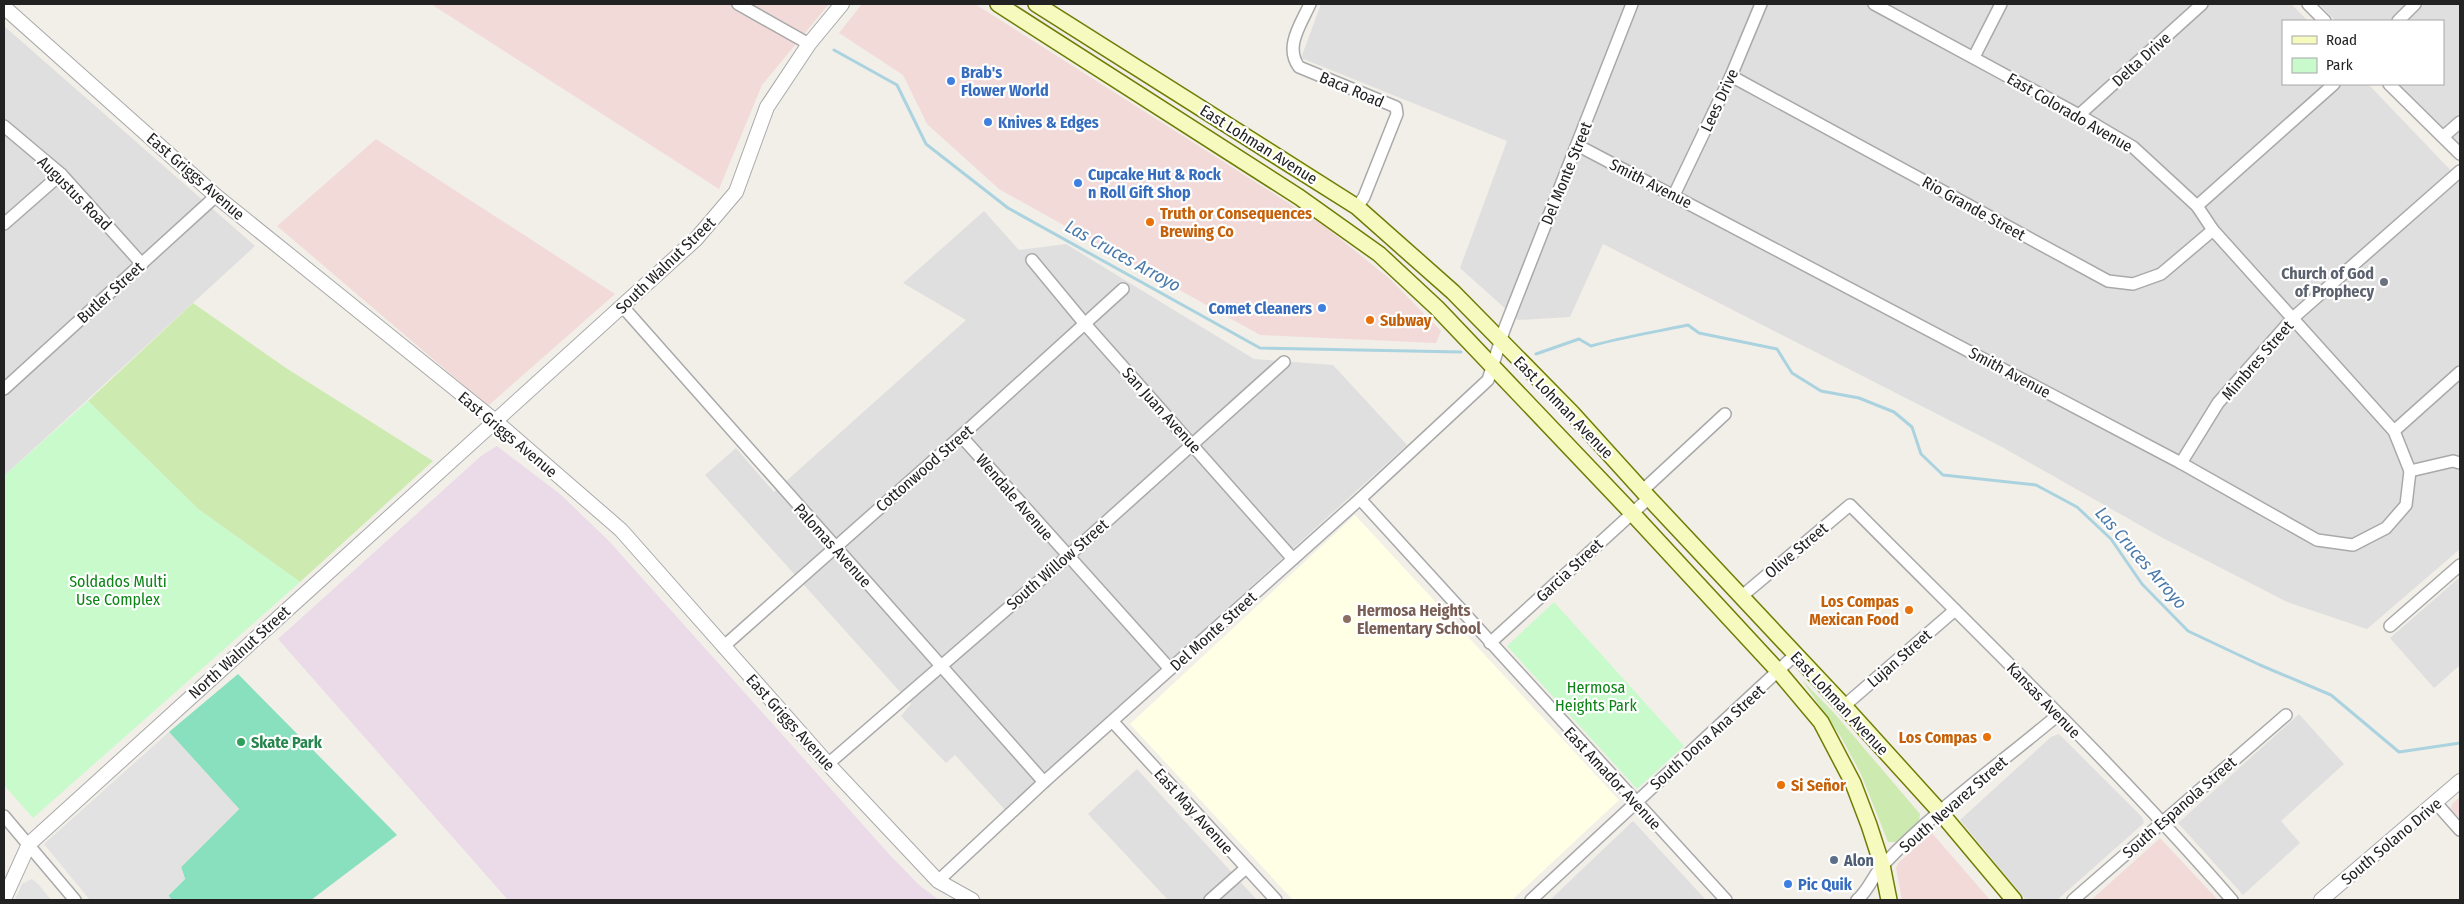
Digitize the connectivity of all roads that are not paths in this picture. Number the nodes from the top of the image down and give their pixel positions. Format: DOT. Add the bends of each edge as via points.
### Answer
graph roads {
  1 [pos="738,4"];
  2 [pos="842,4"];
  3 [pos="998,4"];
  4 [pos="1036,4"];
  5 [pos="1310,4"];
  6 [pos="1632,4"];
  7 [pos="1762,4"];
  8 [pos="1874,4"];
  9 [pos="2001,4"];
  10 [pos="2202,4"];
  11 [pos="2308,4"];
  12 [pos="2415,4"];
  13 [pos="4,7"];
  14 [pos="2324,20"];
  15 [pos="2399,20"];
  16 [pos="809,44"];
  17 [pos="1974,57"];
  18 [pos="1731,76"];
  19 [pos="2333,85"];
  20 [pos="2390,85"];
  21 [pos="2079,115"];
  22 [pos="2460,122"];
  23 [pos="4,126"];
  24 [pos="2444,136"];
  25 [pos="1578,145"];
  26 [pos="2460,154"];
  27 [pos="2460,171"];
  28 [pos="61,174"];
  29 [pos="1674,195"];
  30 [pos="216,196"];
  31 [pos="2197,206"];
  32 [pos="1357,207"];
  33 [pos="4,224"];
  34 [pos="2213,230"];
  35 [pos="1032,260"];
  36 [pos="142,264"];
  37 [pos="1123,289"];
  38 [pos="624,307"];
  39 [pos="2293,318"];
  40 [pos="1085,324"];
  41 [pos="1502,343"];
  42 [pos="1284,362"];
  43 [pos="1493,366"];
  44 [pos="2460,372"];
  45 [pos="4,388"];
  46 [pos="1725,414"];
  47 [pos="494,420"];
  48 [pos="2394,431"];
  49 [pos="961,436"];
  50 [pos="1192,443"];
  51 [pos="2181,463"];
  52 [pos="2460,463"];
  53 [pos="2410,471"];
  54 [pos="1646,494"];
  55 [pos="1360,499"];
  56 [pos="1850,504"];
  57 [pos="1632,513"];
  58 [pos="834,546"];
  59 [pos="1067,557"];
  60 [pos="1293,559"];
  61 [pos="2460,565"];
  62 [pos="1742,596"];
  63 [pos="1955,610"];
  64 [pos="2390,626"];
  65 [pos="1490,643"];
  66 [pos="723,647"];
  67 [pos="1796,655"];
  68 [pos="940,665"];
  69 [pos="1170,669"];
  70 [pos="1779,672"];
  71 [pos="1844,706"];
  72 [pos="2058,715"];
  73 [pos="2286,715"];
  74 [pos="1112,722"];
  75 [pos="828,764"];
  76 [pos="2460,781"];
  77 [pos="1044,782"];
  78 [pos="1636,802"];
  79 [pos="2436,803"];
  80 [pos="1941,813"];
  81 [pos="4,816"];
  82 [pos="2161,822"];
  83 [pos="2460,830"];
  84 [pos="29,844"];
  85 [pos="1882,865"];
  86 [pos="1246,868"];
  87 [pos="938,881"];
  88 [pos="4,899"];
  89 [pos="75,900"];
  90 [pos="972,900"];
  91 [pos="1210,900"];
  92 [pos="1276,900"];
  93 [pos="1531,900"];
  94 [pos="1726,900"];
  95 [pos="1857,900"];
  96 [pos="1889,900"];
  97 [pos="2014,900"];
  98 [pos="2073,900"];
  99 [pos="2232,900"];
  100 [pos="2321,900"];
  1 -- 16 [label="street"];
  2 -- 16 [label="street, South Walnut Street"];
  3 -- 43 [label="main road, East Lohman Avenue" via="1255,168 1378,254"];
  4 -- 32 [label="main road, East Lohman Avenue"];
  5 -- 32 [label="street, Baca Road" via="1291,48 1292,59 1299,67 1396,107 1397,114"];
  6 -- 25 [label="street, Del Monte Street"];
  7 -- 18 [label="street, Lees Drive"];
  8 -- 17 [label="street, East Colorado Avenue"];
  9 -- 17 [label="street"];
  10 -- 21 [label="street, Delta Drive"];
  11 -- 14 [label="street"];
  12 -- 15 [label="street"];
  13 -- 30 [label="street, East Griggs Avenue"];
  16 -- 38 [label="street, South Walnut Street" via="767,107 736,192 696,239"];
  17 -- 21 [label="street, East Colorado Avenue"];
  18 -- 29 [label="street, Lees Drive"];
  18 -- 34 [label="street, Rio Grande Street" via="2108,281 2133,284 2161,274"];
  19 -- 31 [label="street"];
  20 -- 24 [label="street"];
  21 -- 31 [label="street, East Colorado Avenue" via="2133,147"];
  22 -- 24 [label="street"];
  23 -- 28 [label="street, Augustus Road"];
  24 -- 26 [label="street"];
  25 -- 29 [label="street, Smith Avenue"];
  25 -- 41 [label="street, Del Monte Street" via="1504,330"];
  27 -- 39 [label="street, Mimbres Street"];
  28 -- 33 [label="street"];
  28 -- 36 [label="street, Augustus Road"];
  29 -- 51 [label="street, Smith Avenue"];
  30 -- 36 [label="street, Butler Street"];
  30 -- 47 [label="street, East Griggs Avenue"];
  31 -- 34 [label="street, East Colorado Avenue"];
  32 -- 41 [label="main road, East Lohman Avenue" via="1453,292"];
  34 -- 39 [label="street, East Colorado Avenue"];
  35 -- 40 [label="street, San Juan Avenue"];
  36 -- 45 [label="street, Butler Street"];
  37 -- 40 [label="street, Cottonwood Street"];
  38 -- 47 [label="street, South Walnut Street"];
  38 -- 58 [label="street, Palomas Avenue"];
  39 -- 48 [label="street, East Colorado Avenue"];
  39 -- 51 [label="street, Mimbres Street" via="2218,404"];
  40 -- 49 [label="street, Cottonwood Street"];
  40 -- 50 [label="street, San Juan Avenue"];
  41 -- 43 [label="street, Del Monte Street"];
  41 -- 54 [label="main road, East Lohman Avenue"];
  42 -- 50 [label="street, South Willow Street"];
  43 -- 55 [label="street, Del Monte Street" via="1488,380"];
  43 -- 57 [label="main road, East Lohman Avenue"];
  44 -- 48 [label="street"];
  46 -- 54 [label="street, Garcia Street"];
  47 -- 66 [label="street, East Griggs Avenue" via="621,530"];
  47 -- 84 [label="street, North Walnut Street"];
  48 -- 53 [label="street, East Colorado Avenue"];
  49 -- 58 [label="street, Cottonwood Street"];
  49 -- 59 [label="street, Wendale Avenue"];
  50 -- 59 [label="street, South Willow Street"];
  50 -- 60 [label="street, San Juan Avenue"];
  51 -- 53 [label="street, Smith Avenue" via="2317,540 2353,545 2386,528 2406,505"];
  52 -- 53 [label="street" via="2453,461"];
  54 -- 57 [label="street, Garcia Street"];
  54 -- 62 [label="main road, East Lohman Avenue"];
  55 -- 60 [label="street, Del Monte Street"];
  55 -- 65 [label="street, East Amador Avenue"];
  56 -- 62 [label="street, Olive Street"];
  56 -- 63 [label="street, Kansas Avenue"];
  57 -- 65 [label="street, Garcia Street"];
  57 -- 70 [label="main road, East Lohman Avenue"];
  58 -- 66 [label="street, Cottonwood Street"];
  58 -- 68 [label="street, Palomas Avenue"];
  59 -- 68 [label="street, South Willow Street"];
  59 -- 69 [label="street, Wendale Avenue"];
  60 -- 69 [label="street, Del Monte Street"];
  61 -- 64 [label="street"];
  62 -- 67 [label="main road, East Lohman Avenue"];
  63 -- 71 [label="street, Lujan Street"];
  63 -- 72 [label="street, Kansas Avenue"];
  65 -- 78 [label="street, East Amador Avenue"];
  66 -- 75 [label="street, East Griggs Avenue"];
  67 -- 70 [label="street, South Dona Ana Street"];
  67 -- 71 [label="main road, East Lohman Avenue"];
  68 -- 75 [label="street, South Willow Street"];
  68 -- 77 [label="street, Palomas Avenue"];
  69 -- 74 [label="street, Del Monte Street"];
  70 -- 78 [label="street, South Dona Ana Street"];
  70 -- 85 [label="main road" via="1821,722 1853,783"];
  71 -- 80 [label="main road, East Lohman Avenue"];
  72 -- 80 [label="street, South Nevarez Street"];
  72 -- 82 [label="street, Kansas Avenue"];
  73 -- 82 [label="street, South Espanola Street"];
  74 -- 77 [label="street, Del Monte Street"];
  74 -- 86 [label="street, East May Avenue"];
  75 -- 87 [label="street, East Griggs Avenue"];
  76 -- 79 [label="street, South Solano Drive"];
  77 -- 87 [label="street, Del Monte Street"];
  78 -- 93 [label="street, South Dona Ana Street"];
  78 -- 94 [label="street, East Amador Avenue"];
  79 -- 83 [label="street"];
  79 -- 100 [label="street, South Solano Drive"];
  80 -- 85 [label="street, South Nevarez Street"];
  80 -- 97 [label="main road, East Lohman Avenue"];
  81 -- 84 [label="street"];
  82 -- 98 [label="street, South Espanola Street"];
  82 -- 99 [label="street, Kansas Avenue"];
  84 -- 88 [label="street, North Walnut Street"];
  84 -- 89 [label="street"];
  85 -- 95 [label="street, South Nevarez Street" via="1867,892"];
  85 -- 96 [label="main road"];
  86 -- 91 [label="street"];
  86 -- 92 [label="street, East May Avenue"];
  87 -- 90 [label="street, East Griggs Avenue"];
}
